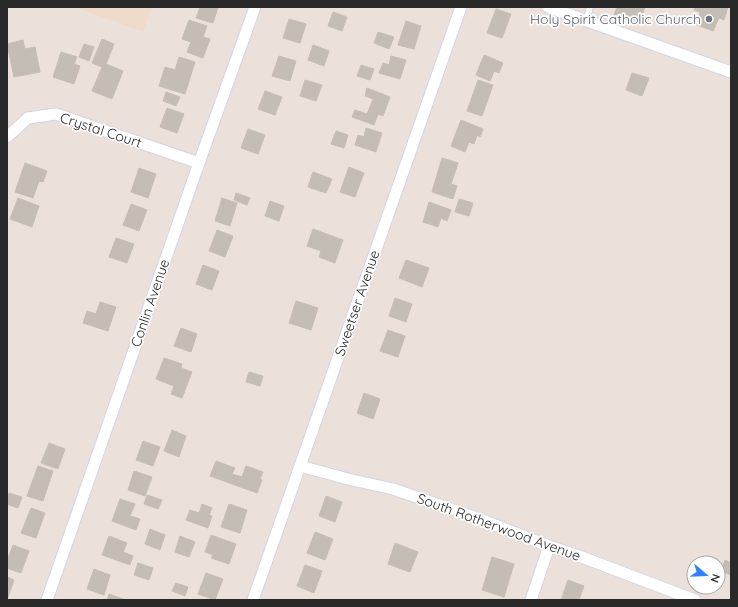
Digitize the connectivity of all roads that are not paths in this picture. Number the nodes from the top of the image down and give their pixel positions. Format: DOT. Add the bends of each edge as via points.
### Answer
graph roads {
  1 [pos="255,7"];
  2 [pos="461,7"];
  3 [pos="548,7"];
  4 [pos="590,7"];
  5 [pos="586,21"];
  6 [pos="731,72"];
  7 [pos="7,137"];
  8 [pos="199,163"];
  9 [pos="300,466"];
  10 [pos="549,546"];
  11 [pos="680,597"];
  12 [pos="47,600"];
  13 [pos="253,600"];
  14 [pos="531,600"];
  15 [pos="694,600"];
  1 -- 8 [label="street, Conlin Avenue"];
  2 -- 9 [label="street, Sweetser Avenue"];
  3 -- 5 [label="street"];
  4 -- 5 [label="lane"];
  5 -- 6 [label="street"];
  7 -- 8 [label="street, Crystal Court" via="28,118 56,114"];
  8 -- 12 [label="street, Conlin Avenue"];
  9 -- 10 [label="street, South Rotherwood Avenue" via="394,489"];
  9 -- 13 [label="street, Sweetser Avenue"];
  10 -- 11 [label="street, South Rotherwood Avenue"];
  10 -- 14 [label="street"];
  11 -- 15 [label="street, South Rotherwood Avenue"];
}
